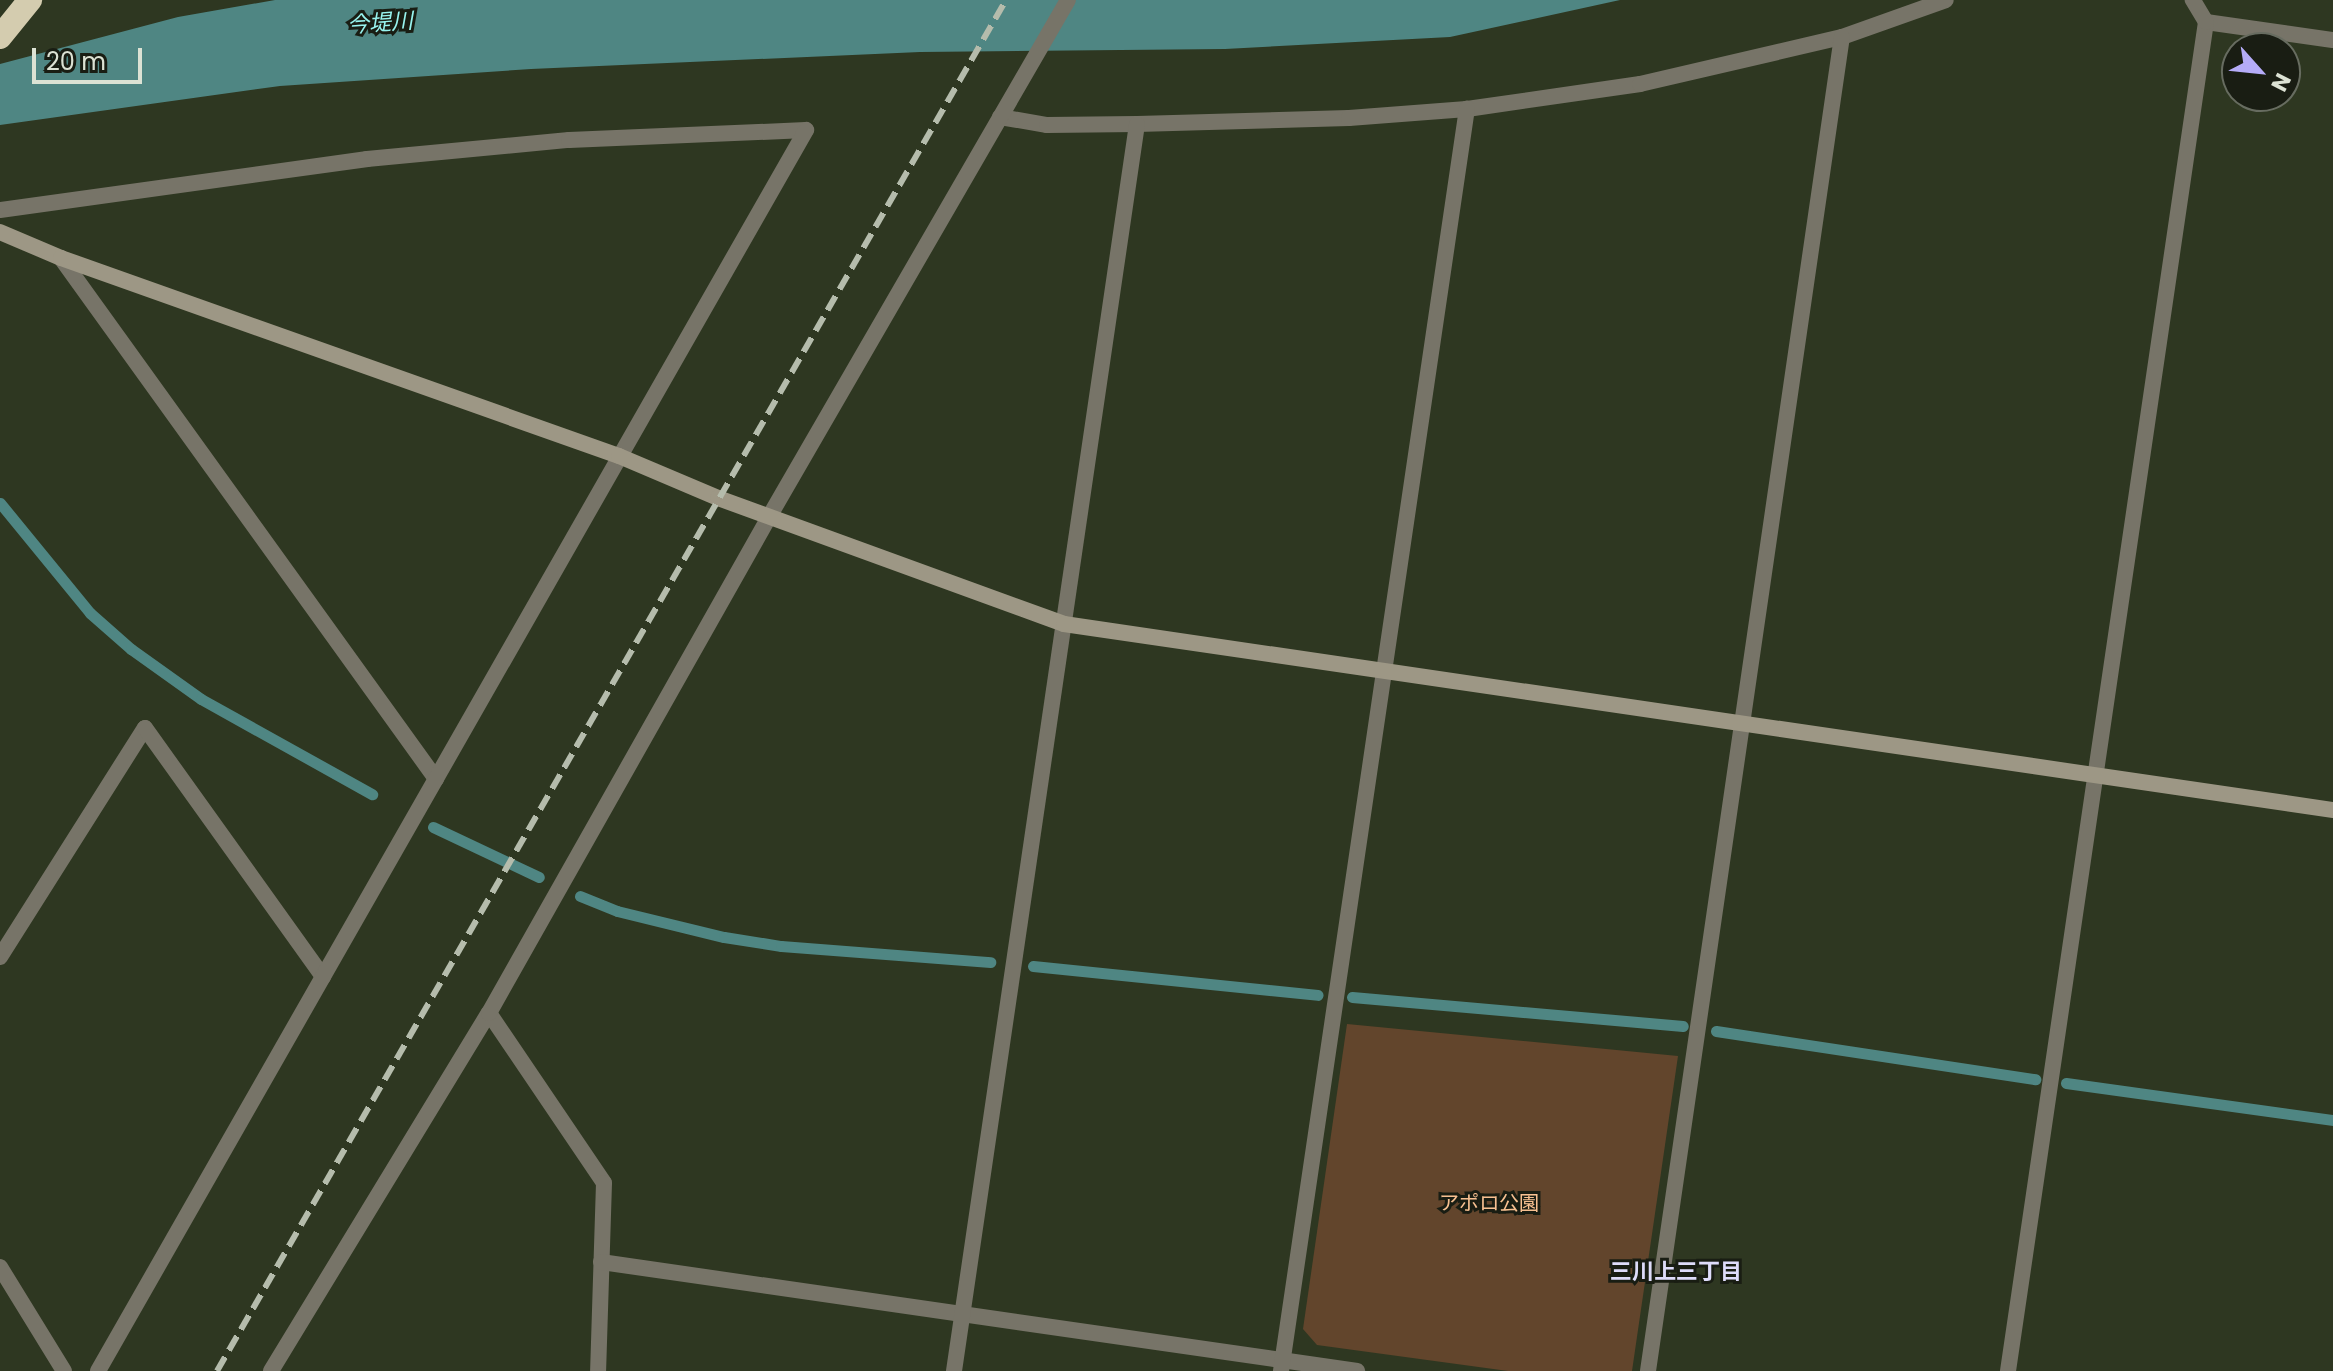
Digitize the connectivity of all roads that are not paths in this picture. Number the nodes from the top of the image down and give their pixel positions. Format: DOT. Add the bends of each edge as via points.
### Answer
graph roads {
  1 [pos="30,0"];
  2 [pos="1068,0"];
  3 [pos="1946,0"];
  4 [pos="2193,0"];
  5 [pos="2206,22"];
  6 [pos="4,25"];
  7 [pos="1842,37"];
  8 [pos="2333,40"];
  9 [pos="1467,109"];
  10 [pos="1000,117"];
  11 [pos="1137,124"];
  12 [pos="0,210"];
  13 [pos="0,232"];
  14 [pos="61,258"];
  15 [pos="619,456"];
  16 [pos="769,517"];
  17 [pos="1064,624"];
  18 [pos="1384,671"];
  19 [pos="1743,723"];
  20 [pos="2096,775"];
  21 [pos="436,779"];
  22 [pos="2333,810"];
  23 [pos="0,957"];
  24 [pos="323,977"];
  25 [pos="489,1013"];
  26 [pos="601,1262"];
  27 [pos="0,1267"];
  28 [pos="962,1314"];
  29 [pos="1282,1366"];
  30 [pos="64,1371"];
  31 [pos="98,1371"];
  32 [pos="271,1371"];
  33 [pos="598,1371"];
  34 [pos="954,1371"];
  35 [pos="1357,1371"];
  36 [pos="1648,1371"];
  37 [pos="2008,1371"];
  1 -- 6 [label="highway"];
  2 -- 10 [label="street"];
  3 -- 7 [label="street"];
  4 -- 5 [label="street"];
  5 -- 8 [label="street"];
  5 -- 20 [label="street"];
  7 -- 9 [label="street" via="1640,84"];
  7 -- 19 [label="street"];
  9 -- 11 [label="street"];
  9 -- 18 [label="street"];
  10 -- 11 [label="street" via="1047,125"];
  10 -- 16 [label="street"];
  11 -- 17 [label="street"];
  12 -- 15 [label="street" via="367,159 569,140 806,130"];
  13 -- 14 [label="street"];
  14 -- 15 [label="street"];
  14 -- 21 [label="street"];
  15 -- 16 [label="street"];
  15 -- 21 [label="street"];
  16 -- 17 [label="street"];
  16 -- 25 [label="street"];
  17 -- 18 [label="street"];
  17 -- 28 [label="street"];
  18 -- 19 [label="street"];
  18 -- 29 [label="street"];
  19 -- 20 [label="street"];
  19 -- 36 [label="street"];
  20 -- 22 [label="street"];
  20 -- 37 [label="street"];
  21 -- 24 [label="street"];
  23 -- 24 [label="street" via="145,728"];
  24 -- 31 [label="street"];
  25 -- 26 [label="street" via="604,1183"];
  25 -- 32 [label="street"];
  26 -- 28 [label="street"];
  26 -- 33 [label="street"];
  27 -- 30 [label="street"];
  28 -- 29 [label="street"];
  28 -- 34 [label="street"];
  29 -- 35 [label="street"];
}
